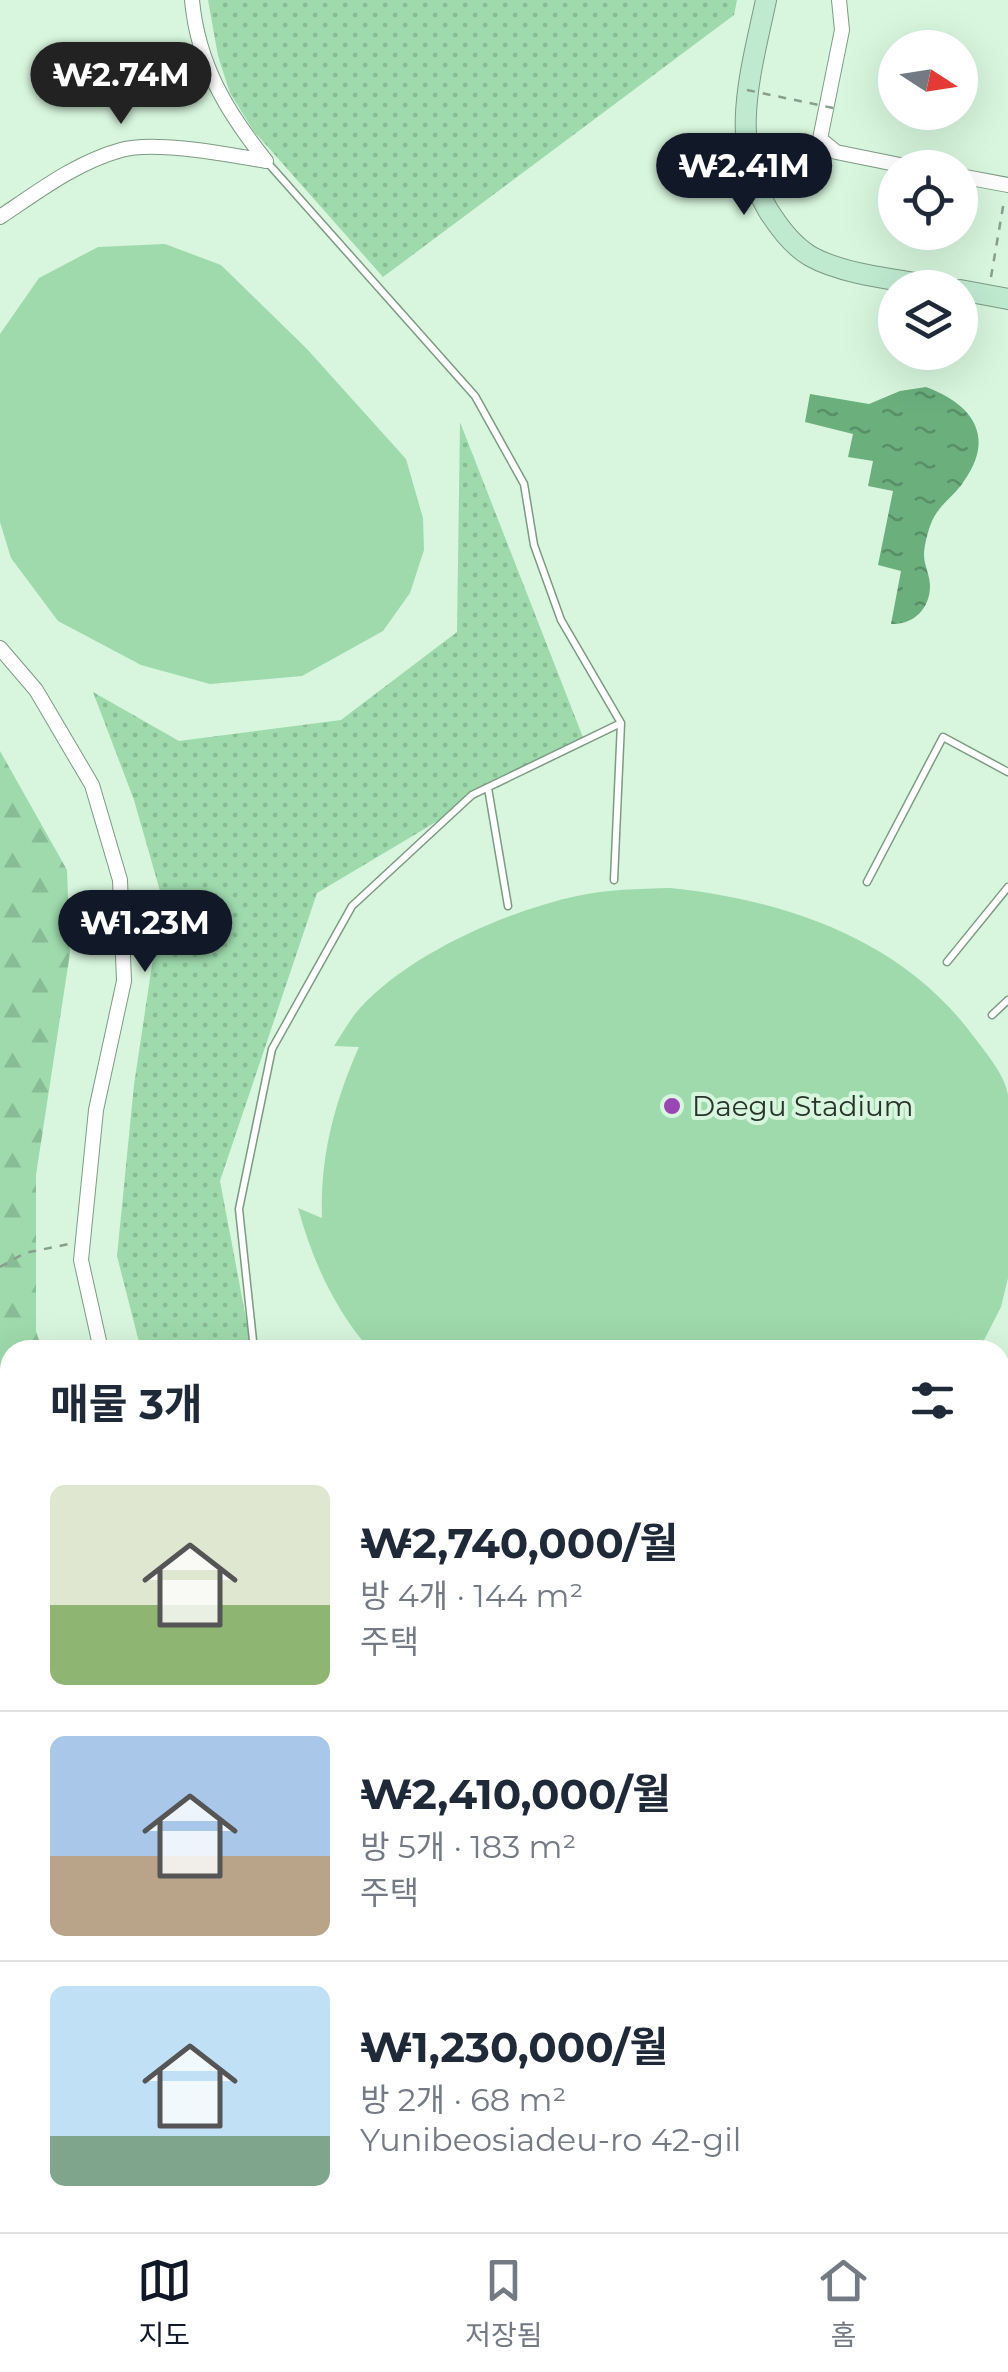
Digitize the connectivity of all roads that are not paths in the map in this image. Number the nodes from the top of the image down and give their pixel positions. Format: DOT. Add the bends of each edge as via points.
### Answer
graph roads {
  1 [pos="192,0"];
  2 [pos="766,0"];
  3 [pos="839,0"];
  4 [pos="266,161"];
  5 [pos="878,161"];
  6 [pos="978,179"];
  7 [pos="1007,185"];
  8 [pos="0,216"];
  9 [pos="878,276"];
  10 [pos="0,648"];
  11 [pos="621,723"];
  12 [pos="1008,772"];
  13 [pos="488,788"];
  14 [pos="614,880"];
  15 [pos="866,882"];
  16 [pos="1008,887"];
  17 [pos="508,906"];
  18 [pos="947,962"];
  19 [pos="1008,1000"];
  20 [pos="992,1015"];
  21 [pos="99,1340"];
  22 [pos="253,1340"];
  1 -- 4 [label="street" via="221,101"];
  2 -- 9 [label="main road" via="747,90 749,168 778,226 809,256"];
  3 -- 5 [label="street" via="842,30 820,139 836,152"];
  4 -- 8 [label="street" via="190,149 124,148 66,172"];
  4 -- 11 [label="lane" via="475,396 524,484 534,545 562,620"];
  6 -- 7 [label="street"];
  10 -- 21 [label="street" via="36,690 92,785 120,880 124,981 96,1110 80,1260"];
  11 -- 13 [label="lane"];
  11 -- 14 [label="lane"];
  12 -- 15 [label="lane" via="943,737"];
  13 -- 17 [label="lane"];
  13 -- 22 [label="lane" via="472,795 352,906 272,1048 239,1209"];
  16 -- 18 [label="lane"];
  19 -- 20 [label="lane"];
}
